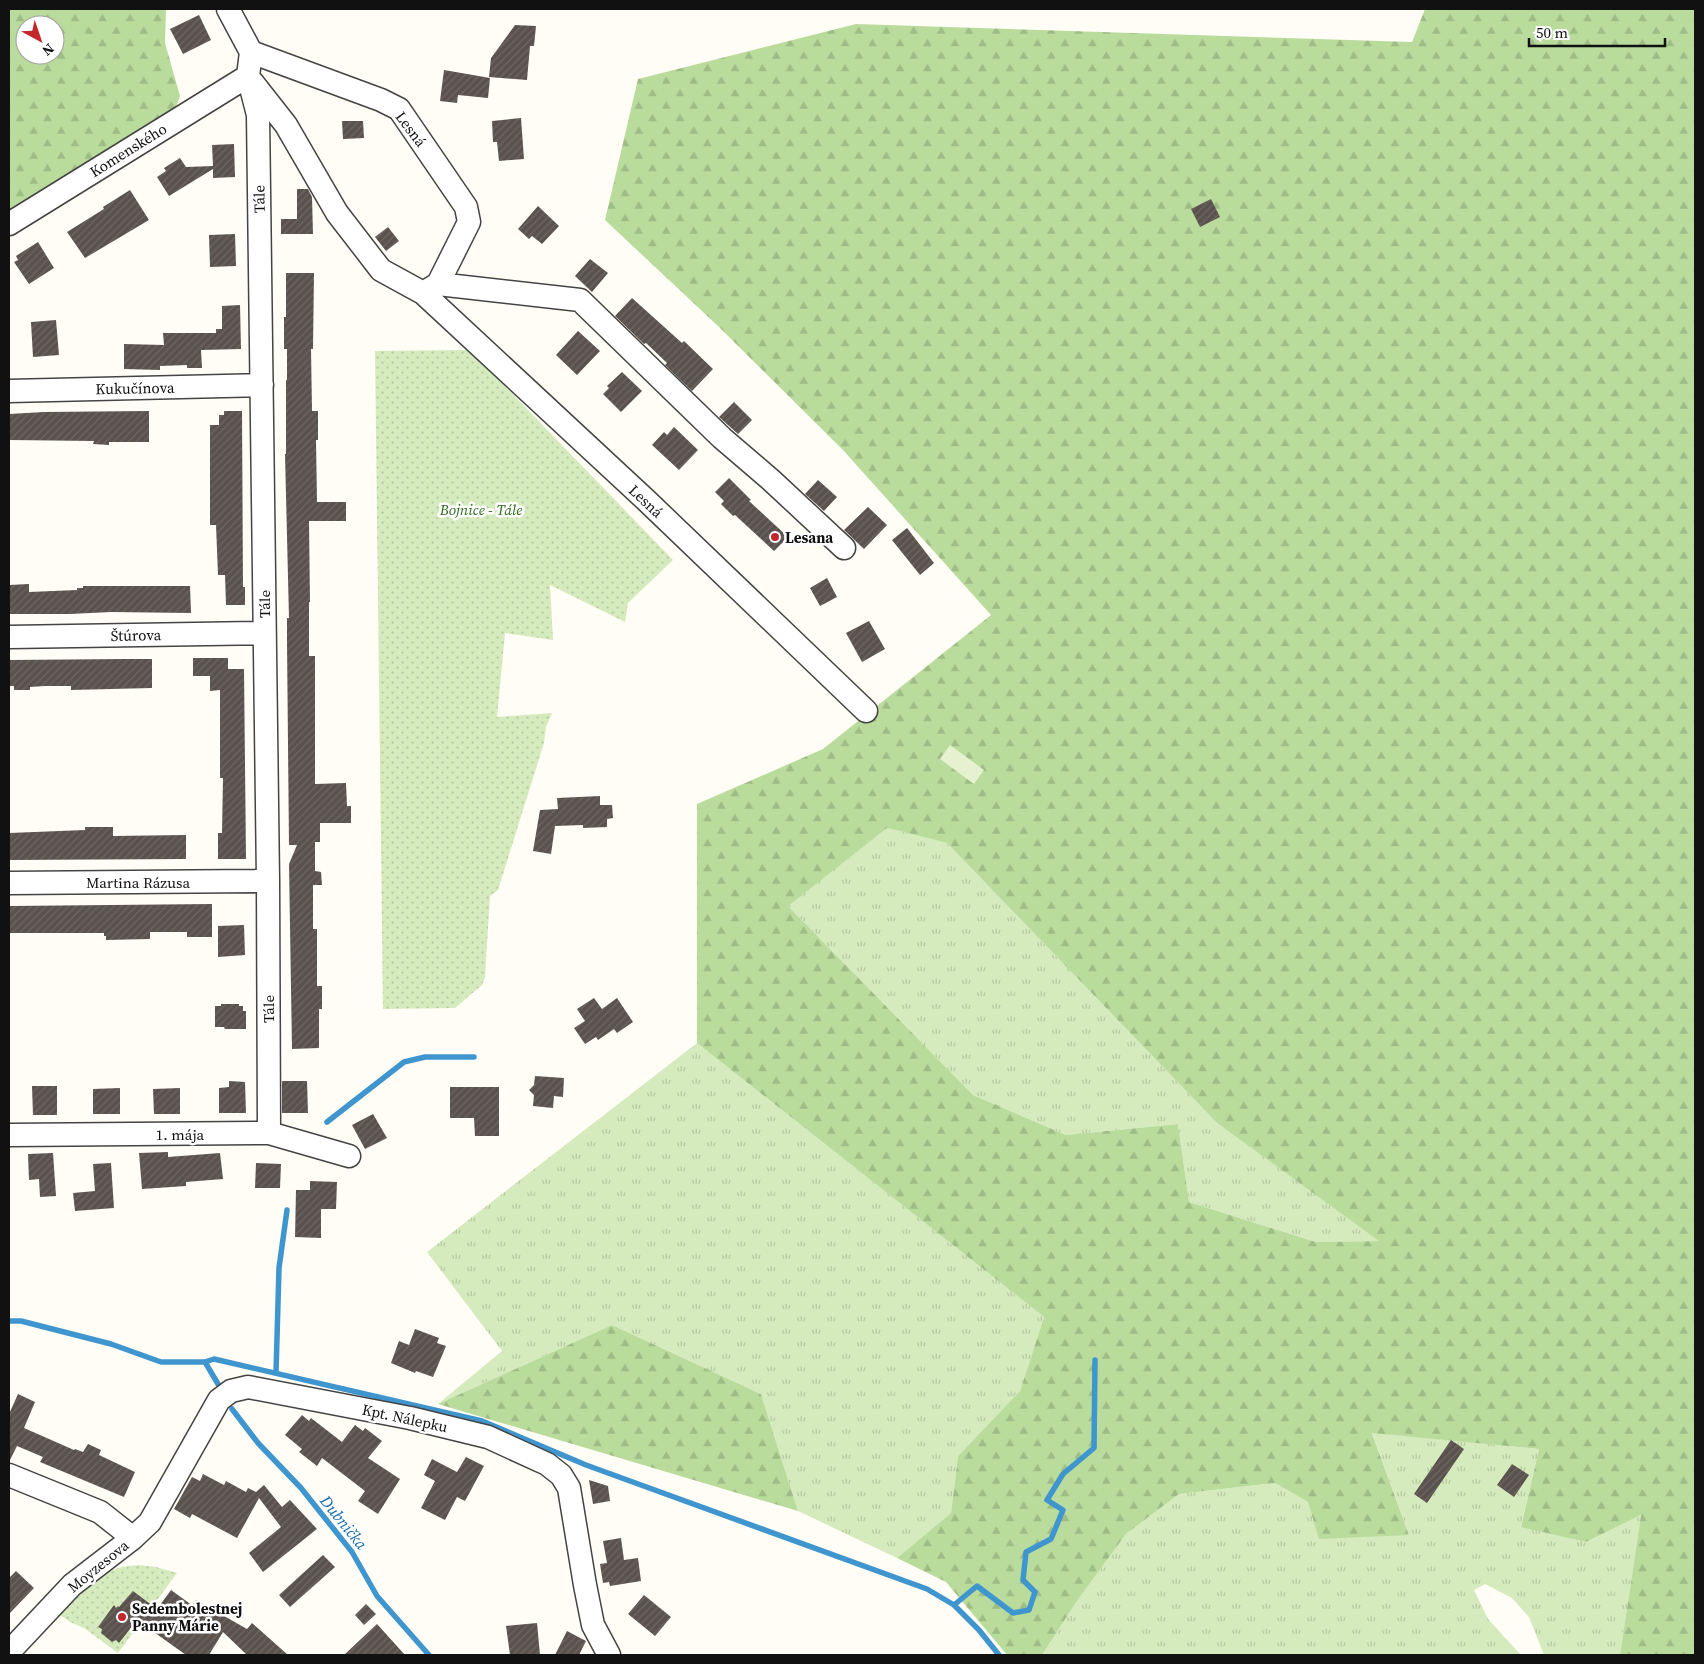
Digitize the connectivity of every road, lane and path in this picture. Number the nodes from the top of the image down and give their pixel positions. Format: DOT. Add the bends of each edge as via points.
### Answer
graph roads {
  1 [pos="228,9"];
  2 [pos="251,52"];
  3 [pos="248,76"];
  4 [pos="9,224"];
  5 [pos="430,289"];
  6 [pos="262,385"];
  7 [pos="9,391"];
  8 [pos="844,548"];
  9 [pos="264,633"];
  10 [pos="9,637"];
  11 [pos="866,711"];
  12 [pos="268,881"];
  13 [pos="9,883"];
  14 [pos="269,1133"];
  15 [pos="9,1135"];
  16 [pos="349,1156"];
  17 [pos="9,1475"];
  18 [pos="133,1538"];
  19 [pos="9,1652"];
  20 [pos="609,1655"];
  1 -- 2 [label="street"];
  2 -- 3 [label="street"];
  2 -- 5 [label="street, Lesná" via="399,109 466,207 469,222"];
  3 -- 4 [label="street, Komenského"];
  3 -- 5 [label="street, Lesná" via="286,125 337,213 381,270"];
  3 -- 6 [label="street, Tále" via="258,115"];
  5 -- 8 [label="street, Lesná" via="580,300 722,438"];
  5 -- 11 [label="street, Lesná"];
  6 -- 7 [label="street, Kukučínova"];
  6 -- 9 [label="street, Tále"];
  9 -- 10 [label="street, Štúrova"];
  9 -- 12 [label="street, Tále"];
  12 -- 13 [label="street, Martina Rázusa"];
  12 -- 14 [label="street, Tále"];
  14 -- 15 [label="street, 1. mája"];
  14 -- 16 [label="street, 1. mája"];
  17 -- 18 [label="street, Moyzesova" via="100,1512"];
  18 -- 19 [label="street, Moyzesova" via="72,1586"];
  18 -- 20 [label="street, Kpt. Nálepku" via="150,1522 219,1400 231,1391 248,1387 410,1418 488,1437 547,1464 561,1475 569,1488 593,1624"];
}
